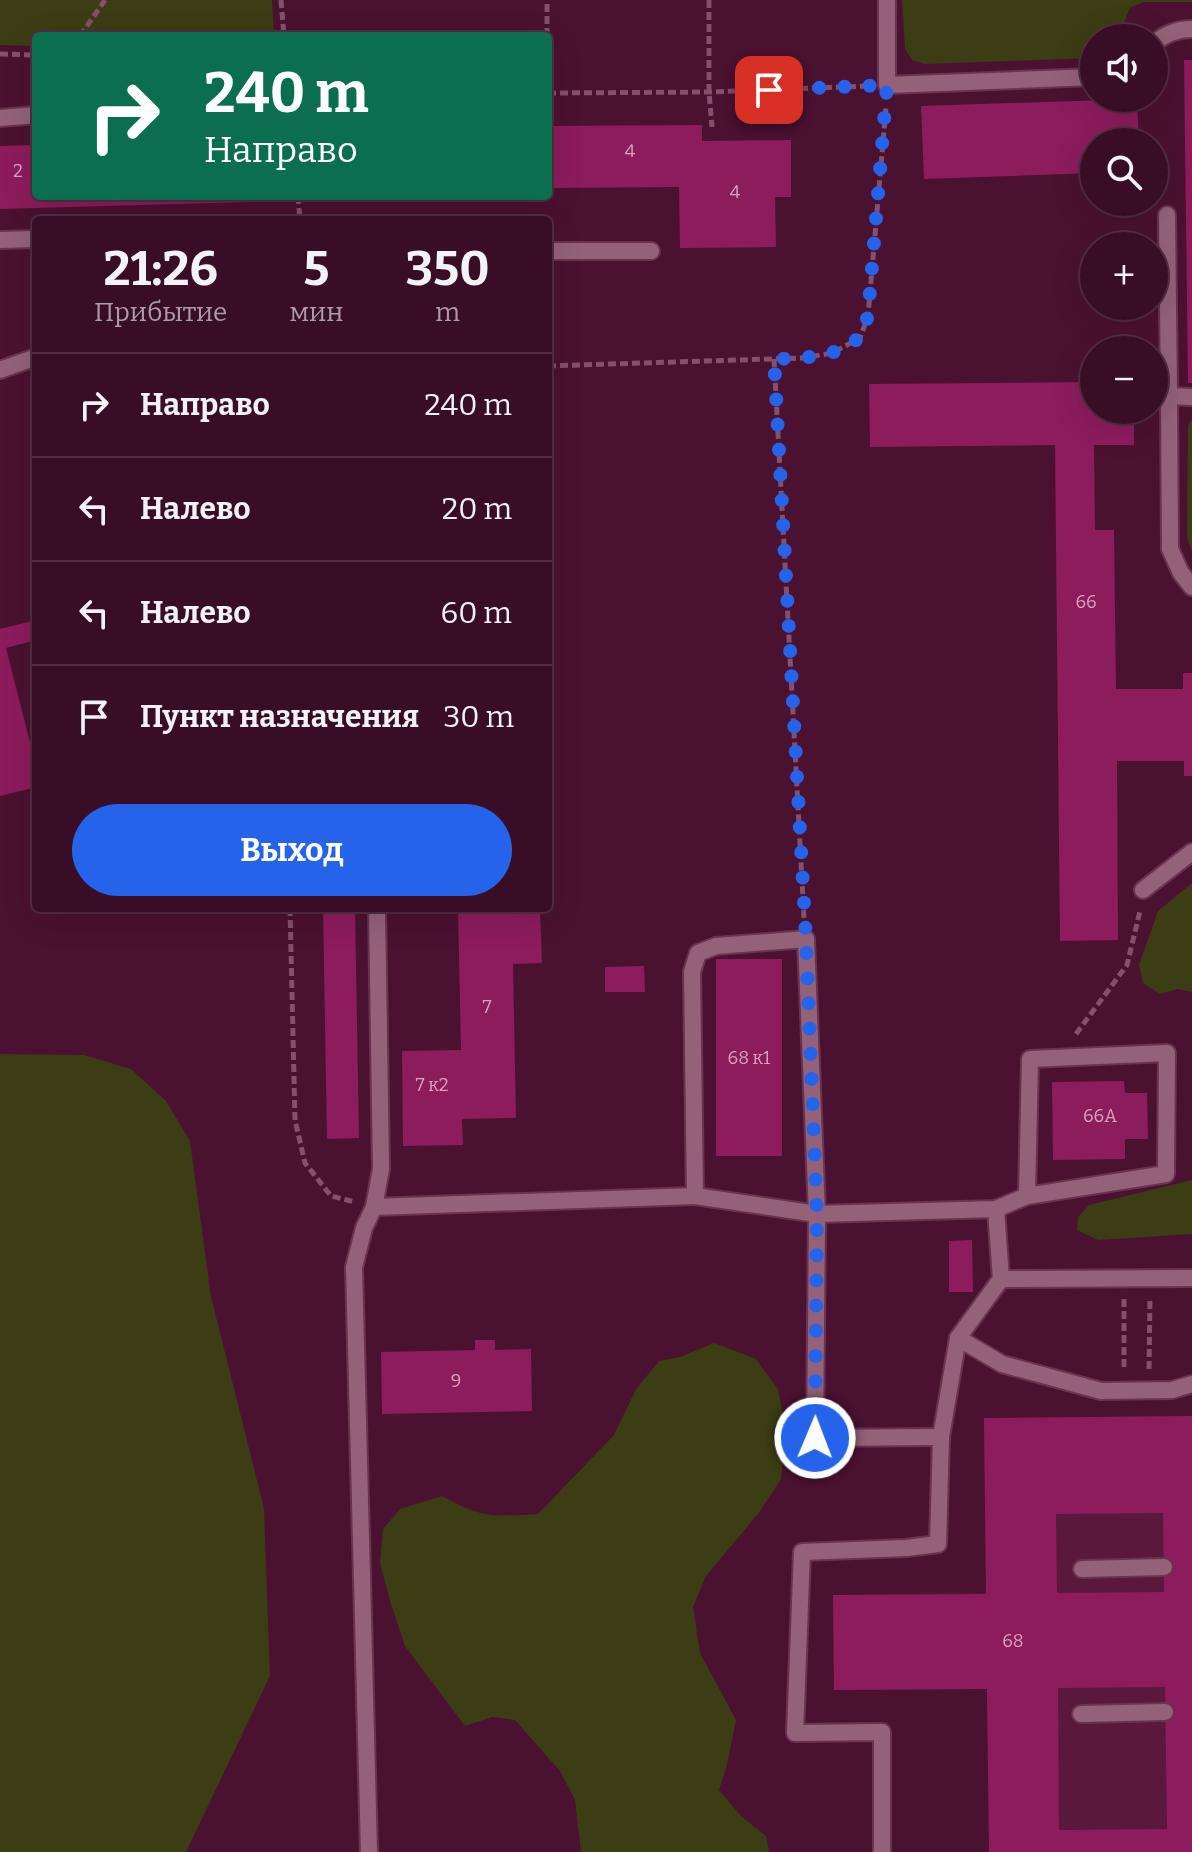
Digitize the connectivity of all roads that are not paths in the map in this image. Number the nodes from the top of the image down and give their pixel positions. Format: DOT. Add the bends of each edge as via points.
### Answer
graph roads {
  1 [pos="887,0"];
  2 [pos="1192,29"];
  3 [pos="1168,35"];
  4 [pos="1080,78"];
  5 [pos="32,115"];
  6 [pos="0,118"];
  7 [pos="1167,216"];
  8 [pos="32,239"];
  9 [pos="0,240"];
  10 [pos="552,251"];
  11 [pos="651,251"];
  12 [pos="32,358"];
  13 [pos="0,370"];
  14 [pos="1169,396"];
  15 [pos="1192,397"];
  16 [pos="1192,587"];
  17 [pos="1192,852"];
  18 [pos="1143,890"];
  19 [pos="377,912"];
  20 [pos="695,1196"];
  21 [pos="1027,1196"];
  22 [pos="374,1207"];
  23 [pos="996,1209"];
  24 [pos="817,1214"];
  25 [pos="1192,1278"];
  26 [pos="1001,1279"];
  27 [pos="958,1338"];
  28 [pos="1192,1384"];
  29 [pos="941,1437"];
  30 [pos="1164,1567"];
  31 [pos="1082,1569"];
  32 [pos="1165,1712"];
  33 [pos="1081,1714"];
  34 [pos="369,1852"];
  35 [pos="882,1852"];
  1 -- 4 [label="lane" via="887,85"];
  2 -- 3 [label="lane"];
  5 -- 6 [label="lane"];
  7 -- 14 [label="lane"];
  8 -- 9 [label="lane"];
  10 -- 11 [label="lane"];
  12 -- 13 [label="lane"];
  14 -- 15 [label="lane"];
  14 -- 16 [label="lane" via="1170,549"];
  17 -- 18 [label="lane"];
  19 -- 22 [label="lane" via="381,1169"];
  20 -- 22 [label="lane"];
  20 -- 24 [label="lane"];
  20 -- 24 [label="lane" via="692,972 698,953 716,946 806,939"];
  21 -- 21 [label="lane" via="1166,1174 1167,1053 1030,1059"];
  21 -- 23 [label="lane"];
  22 -- 34 [label="lane" via="354,1267"];
  23 -- 24 [label="lane"];
  23 -- 26 [label="lane"];
  24 -- 29 [label="lane" via="815,1438"];
  25 -- 26 [label="lane"];
  26 -- 27 [label="lane"];
  27 -- 28 [label="lane" via="1002,1364 1101,1391 1172,1390"];
  27 -- 29 [label="lane"];
  29 -- 35 [label="lane" via="938,1544 802,1552 795,1733 882,1732"];
  30 -- 31 [label="lane"];
  32 -- 33 [label="lane"];
}
